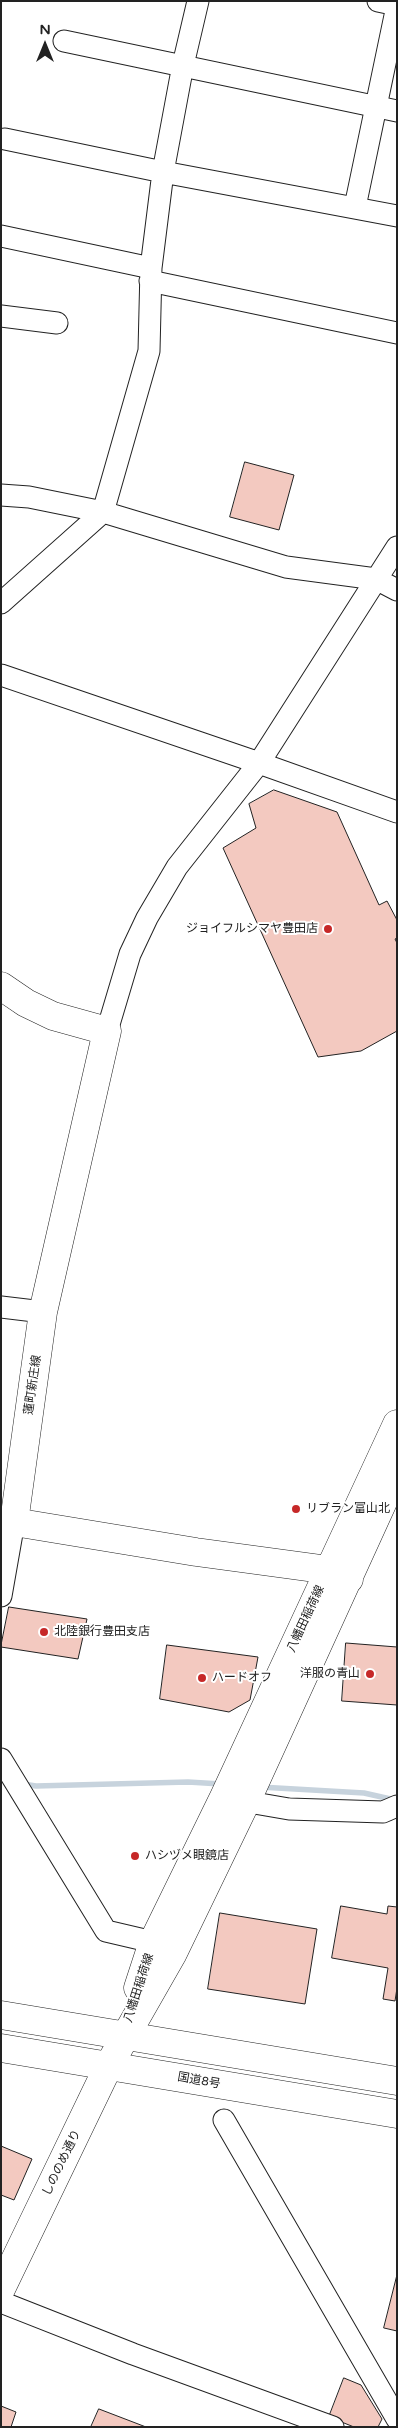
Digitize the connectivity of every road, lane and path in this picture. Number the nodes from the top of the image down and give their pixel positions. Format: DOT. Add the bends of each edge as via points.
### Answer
graph roads {
  1 [pos="198,1"];
  2 [pos="378,1"];
  3 [pos="397,5"];
  4 [pos="64,42"];
  5 [pos="183,65"];
  6 [pos="374,106"];
  7 [pos="397,111"];
  8 [pos="5,139"];
  9 [pos="163,172"];
  10 [pos="355,207"];
  11 [pos="397,216"];
  12 [pos="1,236"];
  13 [pos="151,275"];
  14 [pos="1,316"];
  15 [pos="57,323"];
  16 [pos="397,333"];
  17 [pos="1,495"];
  18 [pos="103,512"];
  19 [pos="397,547"];
  20 [pos="376,579"];
  21 [pos="397,590"];
  22 [pos="1,603"];
  23 [pos="1,675"];
  24 [pos="259,763"];
  25 [pos="397,812"];
  26 [pos="4,991"];
  27 [pos="107,1030"];
  28 [pos="1,1307"];
  29 [pos="43,1312"];
  30 [pos="397,1424"];
  31 [pos="397,1471"];
  32 [pos="382,1497"];
  33 [pos="8,1520"];
  34 [pos="339,1574"];
  35 [pos="1,1596"];
  36 [pos="1,1759"];
  37 [pos="235,1800"];
  38 [pos="397,1806"];
  39 [pos="154,1942"];
  40 [pos="1,2015"];
  41 [pos="123,2037"];
  42 [pos="1,2048"];
  43 [pos="109,2065"];
  44 [pos="397,2081"];
  45 [pos="397,2114"];
  46 [pos="224,2120"];
  47 [pos="1,2289"];
  48 [pos="1,2302"];
  49 [pos="397,2419"];
  50 [pos="333,2427"];
  1 -- 5 [label="street"];
  2 -- 3 [label="street"];
  3 -- 6 [label="street"];
  4 -- 5 [label="street"];
  5 -- 6 [label="street"];
  5 -- 9 [label="street"];
  6 -- 7 [label="street"];
  6 -- 10 [label="street"];
  8 -- 9 [label="street"];
  9 -- 10 [label="street"];
  9 -- 13 [label="street"];
  10 -- 11 [label="street"];
  12 -- 13 [label="street"];
  13 -- 16 [label="street"];
  13 -- 18 [label="street" via="148,351"];
  14 -- 15 [label="street"];
  17 -- 18 [label="street" via="29,497"];
  18 -- 20 [label="street" via="286,567"];
  18 -- 22 [label="street"];
  19 -- 20 [label="street"];
  20 -- 21 [label="street"];
  20 -- 24 [label="street"];
  23 -- 24 [label="street"];
  24 -- 25 [label="street"];
  24 -- 27 [label="street" via="177,867 147,918 130,954"];
  26 -- 27 [label="main road" via="53,1016"];
  27 -- 29 [label="main road, 蓮町新庄線"];
  28 -- 29 [label="street"];
  29 -- 33 [label="main road, 蓮町新庄線"];
  30 -- 32 [label="main road, 八幡田稲荷線"];
  31 -- 32 [label="main road, 八幡田稲荷線"];
  32 -- 34 [label="main road, 八幡田稲荷線"];
  33 -- 34 [label="main road"];
  33 -- 35 [label="street"];
  34 -- 37 [label="main road, 八幡田稲荷線"];
  36 -- 39 [label="street" via="106,1931"];
  37 -- 38 [label="street" via="289,1809 346,1812 384,1812"];
  37 -- 39 [label="main road, 八幡田稲荷線"];
  37 -- 41 [label="main road, 八幡田稲荷線" via="173,1953"];
  39 -- 41 [label="main road, 八幡田稲荷線"];
  40 -- 41 [label="main road"];
  41 -- 43 [label="main road, しののめ通り"];
  41 -- 44 [label="main road"];
  42 -- 43 [label="main road, 国道8号"];
  43 -- 45 [label="main road, 国道8号"];
  43 -- 47 [label="main road, しののめ通り"];
  46 -- 49 [label="street"];
  48 -- 50 [label="street"];
}
